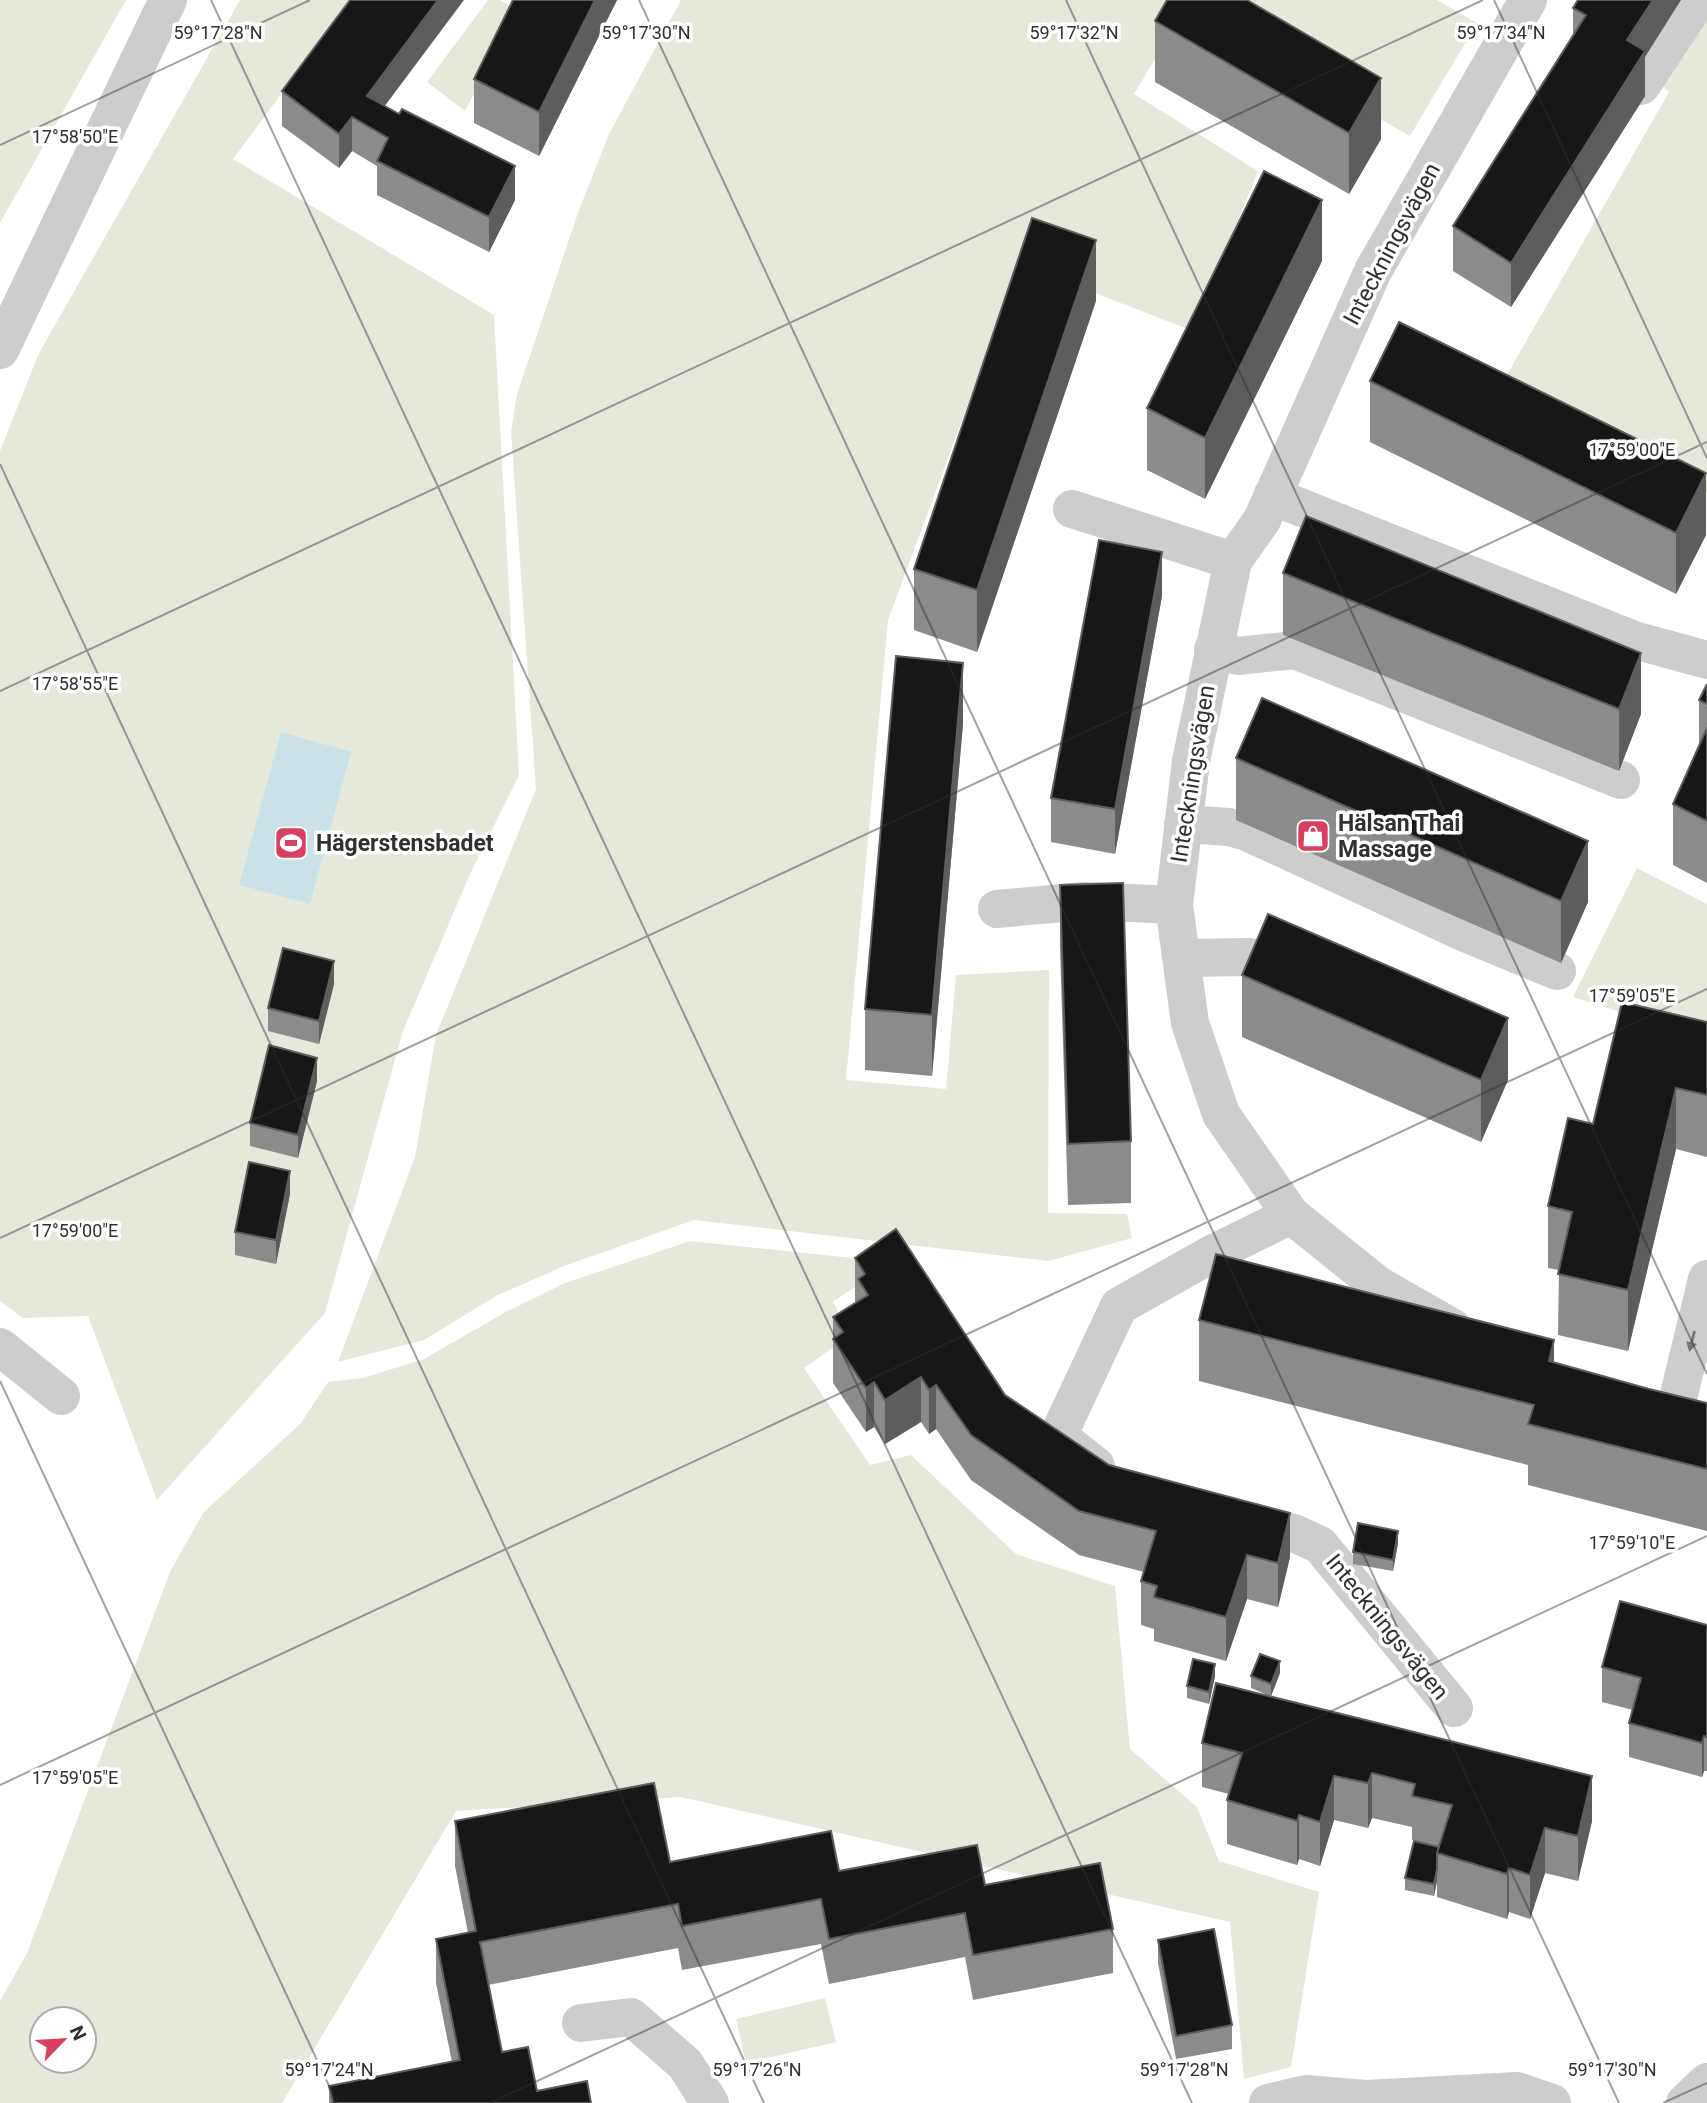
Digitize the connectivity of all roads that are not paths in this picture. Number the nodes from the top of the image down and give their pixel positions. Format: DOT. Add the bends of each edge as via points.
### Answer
graph roads {
  1 [pos="168,0"];
  2 [pos="1528,0"];
  3 [pos="1698,0"];
  4 [pos="1642,86"];
  5 [pos="0,350"];
  6 [pos="1272,496"];
  7 [pos="1072,509"];
  8 [pos="1233,561"];
  9 [pos="1213,649"];
  10 [pos="1707,660"];
  11 [pos="1621,780"];
  12 [pos="1183,824"];
  13 [pos="1174,905"];
  14 [pos="997,909"];
  15 [pos="1182,958"];
  16 [pos="1293,969"];
  17 [pos="1557,971"];
  18 [pos="1292,1214"];
  19 [pos="1707,1279"];
  20 [pos="1480,1340"];
  21 [pos="0,1347"];
  22 [pos="1639,1393"];
  23 [pos="61,1396"];
  24 [pos="1692,1407"];
  25 [pos="1122,1487"];
  26 [pos="1207,1510"];
  27 [pos="1454,1708"];
  28 [pos="581,2023"];
  29 [pos="1707,2082"];
  30 [pos="710,2103"];
  31 [pos="1268,2103"];
  32 [pos="1552,2103"];
  33 [pos="1685,2103"];
  1 -- 5 [label="street"];
  2 -- 6 [label="street, Inteckningsvägen" via="1373,271"];
  3 -- 4 [label="street"];
  6 -- 8 [label="street, Inteckningsvägen" via="1262,520"];
  6 -- 10 [label="street" via="1634,640"];
  7 -- 8 [label="street"];
  8 -- 9 [label="street, Inteckningsvägen"];
  9 -- 11 [label="street" via="1238,656 1294,650"];
  9 -- 12 [label="street, Inteckningsvägen"];
  12 -- 13 [label="street, Inteckningsvägen"];
  12 -- 17 [label="street" via="1247,832"];
  13 -- 14 [label="street" via="1084,901"];
  13 -- 15 [label="street, Inteckningsvägen"];
  15 -- 16 [label="street" via="1250,957"];
  15 -- 18 [label="street, Inteckningsvägen" via="1190,1023 1221,1114"];
  18 -- 20 [label="street, Inteckningsvägen" via="1378,1285"];
  18 -- 25 [label="street" via="1119,1307 1058,1436"];
  19 -- 24 [label="street, one-way"];
  21 -- 23 [label="street"];
  22 -- 24 [label="street"];
  26 -- 27 [label="street, Inteckningsvägen" via="1294,1533 1320,1545"];
  28 -- 30 [label="street" via="631,2017 685,2064"];
  29 -- 33 [label="street"];
  31 -- 32 [label="street" via="1306,2094 1366,2099 1517,2091"];
}
